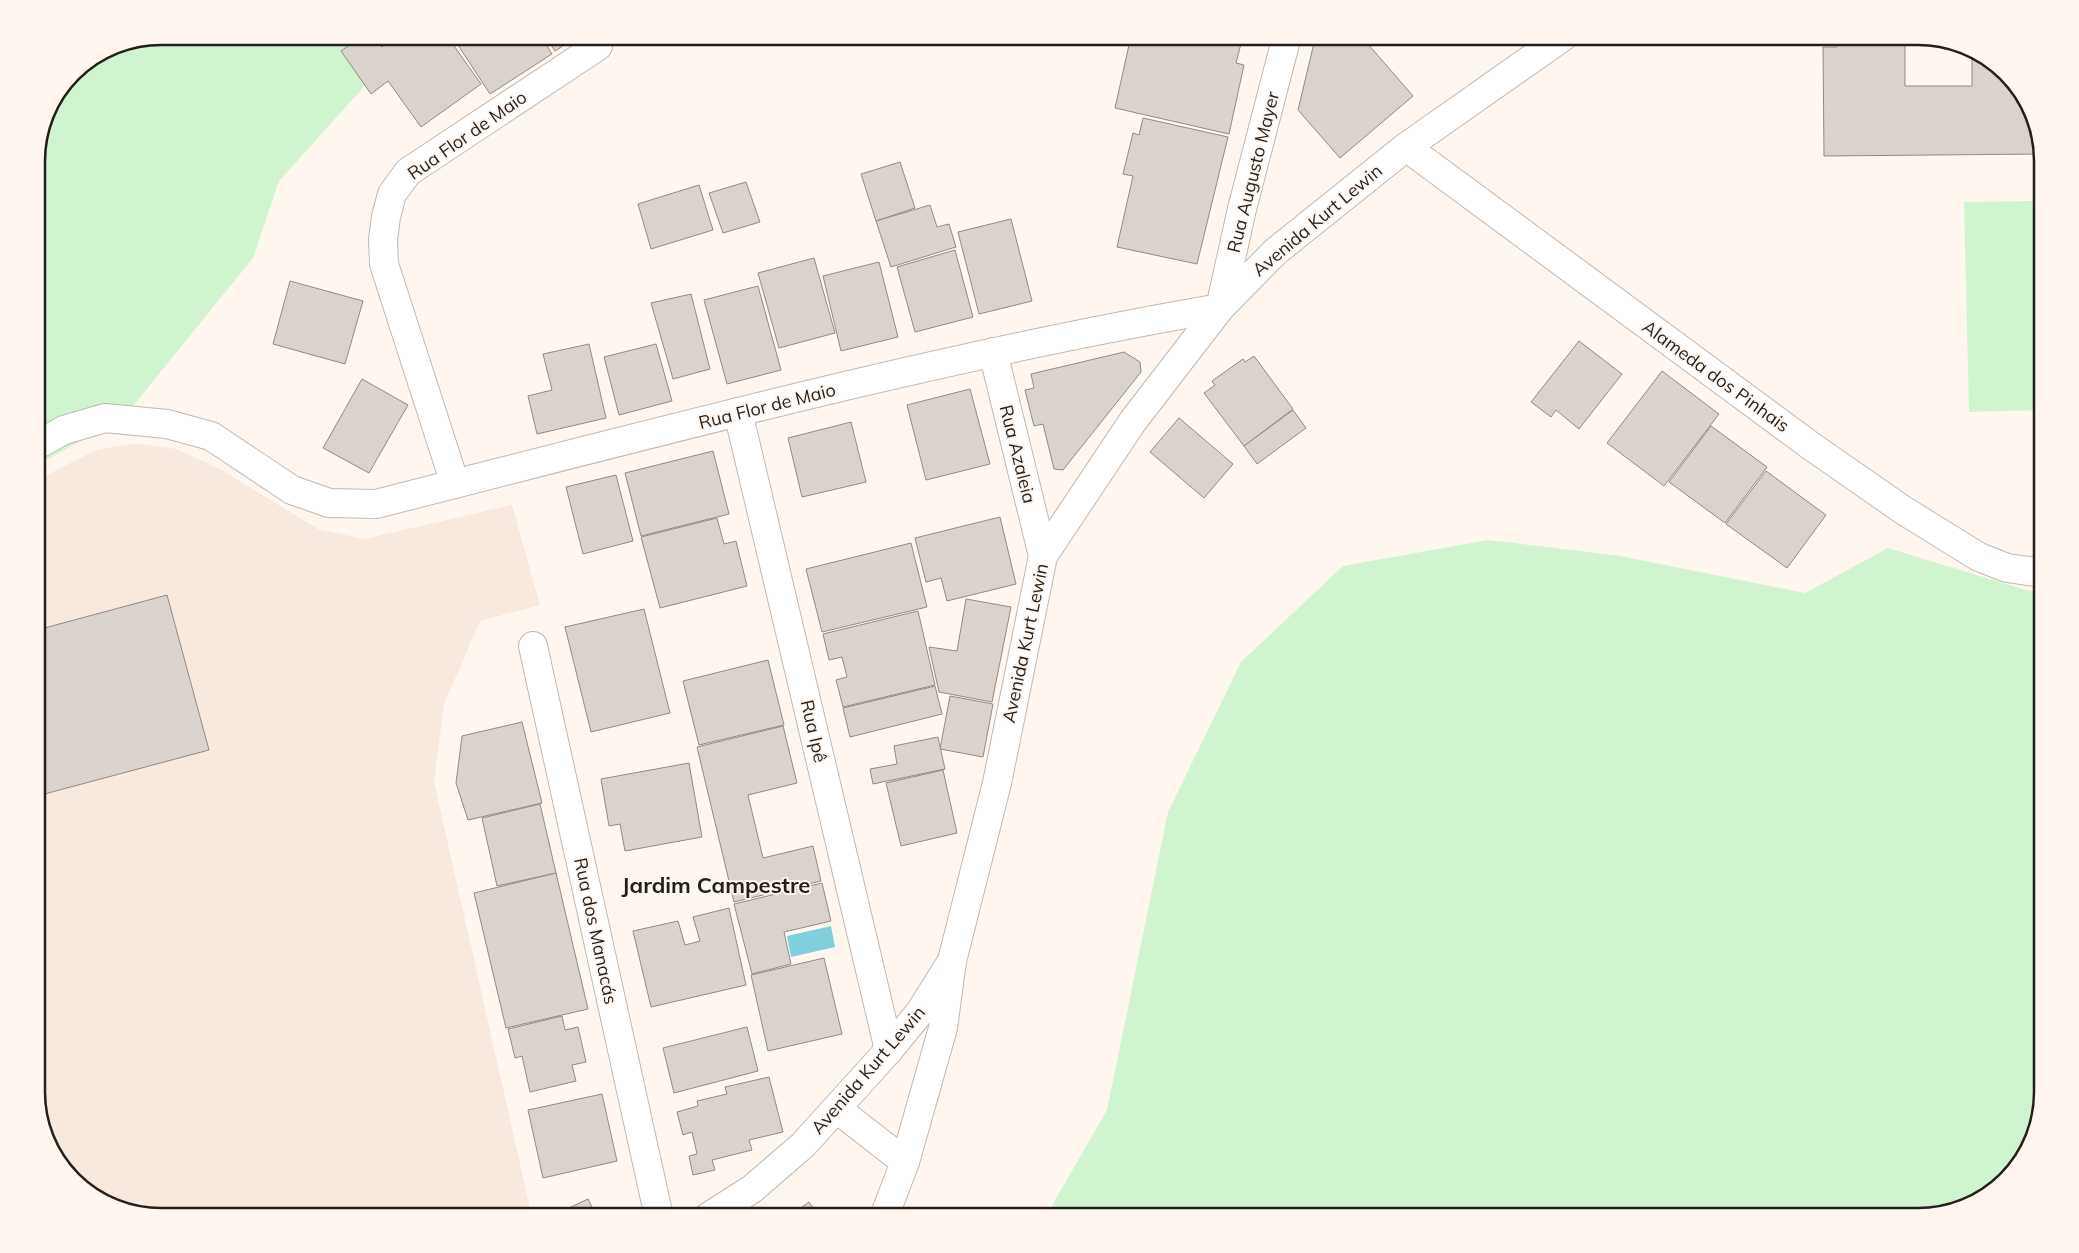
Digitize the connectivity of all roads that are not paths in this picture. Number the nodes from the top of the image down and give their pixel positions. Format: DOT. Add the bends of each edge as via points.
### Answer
graph roads {
  1 [pos="1285,45"];
  2 [pos="1551,45"];
  3 [pos="598,46"];
  4 [pos="1406,147"];
  5 [pos="1220,308"];
  6 [pos="993,352"];
  7 [pos="738,412"];
  8 [pos="45,440"];
  9 [pos="455,484"];
  10 [pos="1043,556"];
  11 [pos="2034,572"];
  12 [pos="533,646"];
  13 [pos="952,962"];
  14 [pos="889,1050"];
  15 [pos="837,1109"];
  16 [pos="904,1162"];
  17 [pos="657,1208"];
  18 [pos="722,1208"];
  19 [pos="887,1208"];
  1 -- 5 [label="street, Rua Augusto Mayer"];
  2 -- 4 [label="street, Avenida Kurt Lewin"];
  3 -- 9 [label="street, Rua Flor de Maio" via="408,172 392,194 383,240 384,264"];
  4 -- 5 [label="street, Avenida Kurt Lewin" via="1275,252"];
  4 -- 11 [label="street, Alameda dos Pinhais" via="1903,510 1979,557 2007,568"];
  5 -- 6 [label="street, Rua Flor de Maio"];
  5 -- 10 [label="street, Avenida Kurt Lewin" via="1133,421"];
  6 -- 7 [label="street, Rua Flor de Maio"];
  6 -- 10 [label="street, Rua Azaleia"];
  7 -- 9 [label="street, Rua Flor de Maio"];
  7 -- 14 [label="street, Rua Ipê"];
  8 -- 9 [label="street, Rua Flor de Maio" via="64,430 104,418 158,423 211,436 292,490 329,503 376,504"];
  10 -- 13 [label="street, Avenida Kurt Lewin" via="997,782"];
  12 -- 17 [label="street, Rua dos Manacás"];
  13 -- 14 [label="street, Avenida Kurt Lewin" via="920,1012"];
  13 -- 16 [label="street" via="943,1028"];
  14 -- 15 [label="street, Avenida Kurt Lewin"];
  15 -- 16 [label="street"];
  15 -- 18 [label="street, Avenida Kurt Lewin" via="752,1189"];
  16 -- 19 [label="street"];
}
